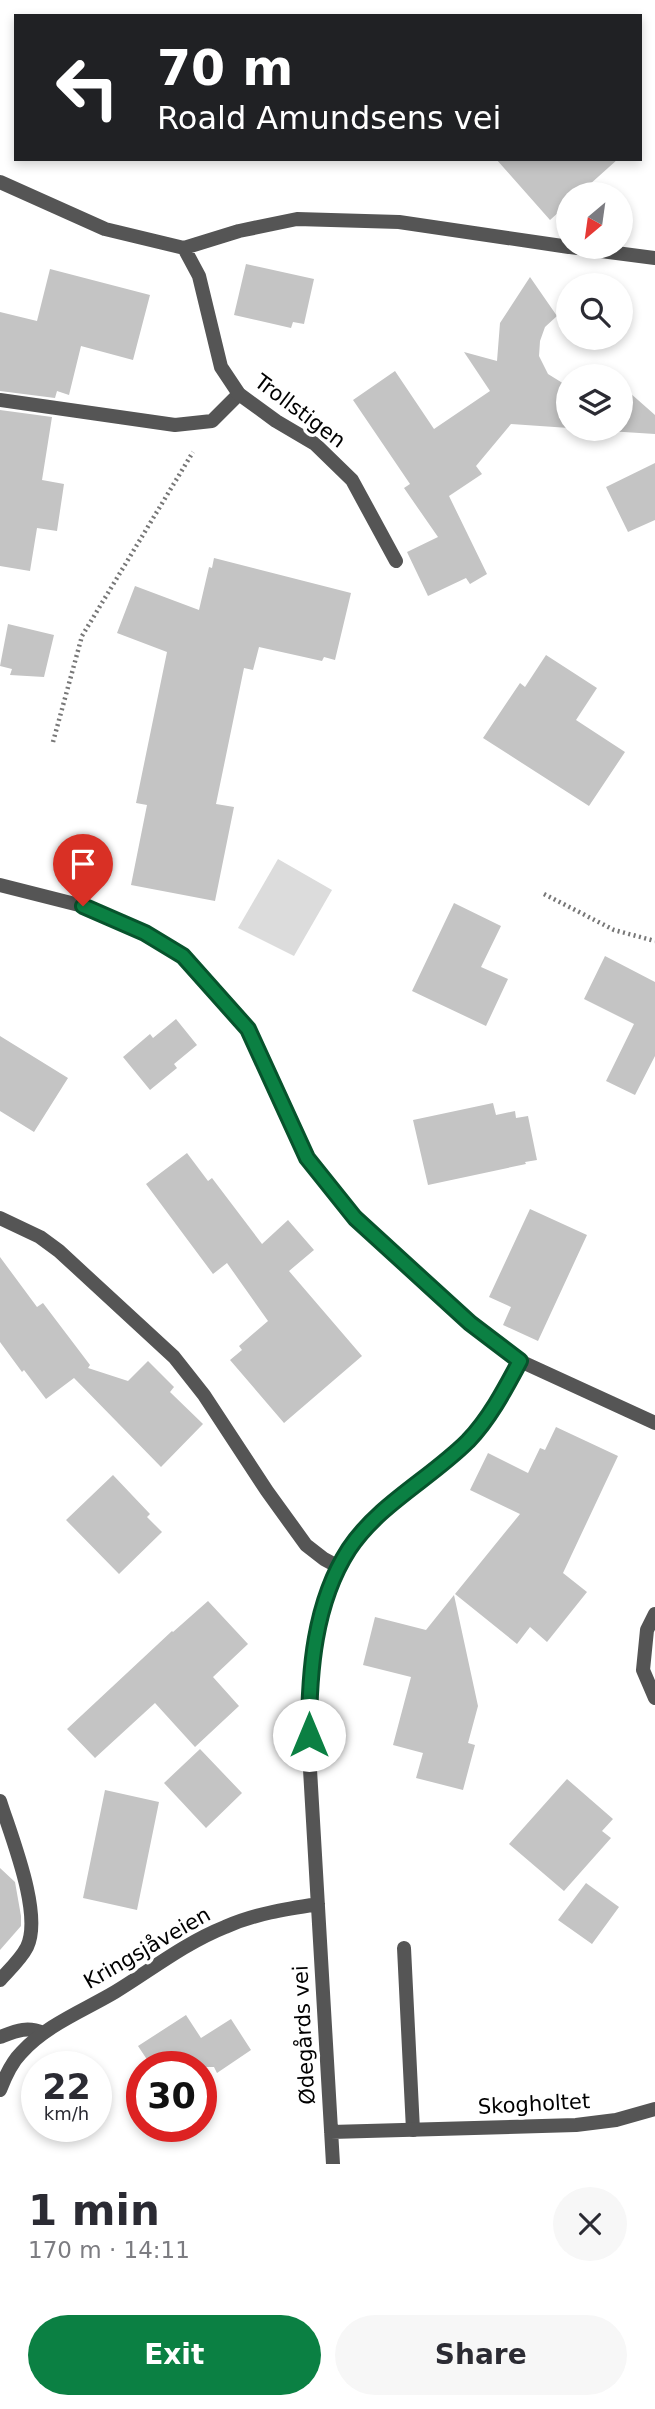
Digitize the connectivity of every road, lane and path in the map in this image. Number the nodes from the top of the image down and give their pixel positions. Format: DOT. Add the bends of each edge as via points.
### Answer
graph roads {
  1 [pos="0,182"];
  2 [pos="556,245"];
  3 [pos="184,248"];
  4 [pos="634,255"];
  5 [pos="655,258"];
  6 [pos="239,394"];
  7 [pos="0,400"];
  8 [pos="212,421"];
  9 [pos="396,561"];
  10 [pos="53,742"];
  11 [pos="0,885"];
  12 [pos="544,894"];
  13 [pos="655,941"];
  14 [pos="0,1218"];
  15 [pos="520,1361"];
  16 [pos="655,1423"];
  17 [pos="339,1567"];
  18 [pos="655,1614"];
  19 [pos="655,1698"];
  20 [pos="0,1801"];
  21 [pos="318,1903"];
  22 [pos="404,1948"];
  23 [pos="0,1980"];
  24 [pos="43,2033"];
  25 [pos="0,2037"];
  26 [pos="0,2090"];
  27 [pos="655,2109"];
  28 [pos="413,2130"];
  29 [pos="331,2132"];
  30 [pos="333,2164"];
  1 -- 3 [label="street" via="105,229"];
  2 -- 3 [label="street" via="399,222 297,219"];
  3 -- 6 [label="street, Trollstigen" via="199,276 221,367"];
  4 -- 5 [label="street"];
  6 -- 8 [label="street"];
  6 -- 9 [label="street, Trollstigen" via="315,444 352,480"];
  7 -- 8 [label="street" via="175,425"];
  8 -- 10 [label="path" via="82,636"];
  11 -- 15 [label="street" via="83,906 145,933 183,956 248,1029 307,1158 355,1218 470,1323"];
  12 -- 13 [label="path" via="614,930"];
  14 -- 17 [label="street" via="59,1251 174,1357 306,1545"];
  15 -- 16 [label="street"];
  15 -- 17 [label="street" via="482,1425 385,1510"];
  17 -- 21 [label="street" via="321,1616 309,1681"];
  18 -- 19 [label="street" via="647,1630 643,1670"];
  20 -- 23 [label="street" via="33,1916 27,1947"];
  21 -- 24 [label="street, Kringsjåveien" via="261,1914 194,1941"];
  21 -- 29 [label="street, Ødegårds vei"];
  22 -- 28 [label="street"];
  24 -- 25 [label="street" via="21,2029"];
  24 -- 26 [label="street, Kringsjåveien" via="20,2054"];
  27 -- 28 [label="street, Skogholtet" via="576,2125"];
  28 -- 29 [label="street, Skogholtet"];
  29 -- 30 [label="street, Ødegårds vei"];
}
